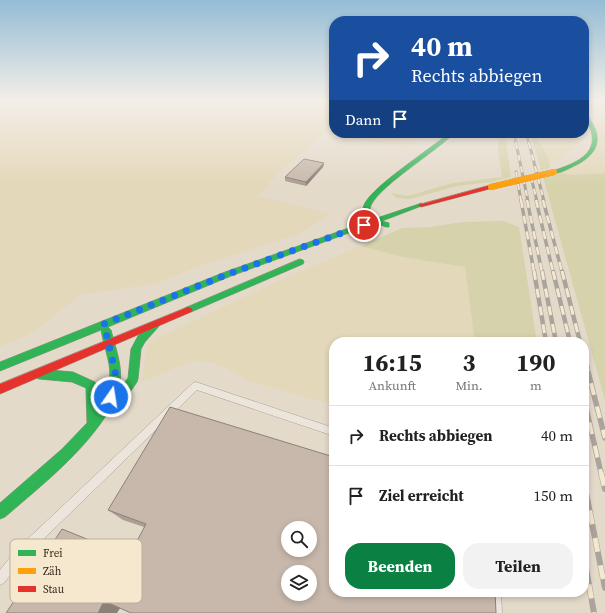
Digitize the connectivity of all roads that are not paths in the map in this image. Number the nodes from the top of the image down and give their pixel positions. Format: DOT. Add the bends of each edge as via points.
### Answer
graph roads {
  1 [pos="591,128"];
  2 [pos="446,138"];
  3 [pos="467,193"];
  4 [pos="381,194"];
  5 [pos="402,203"];
  6 [pos="426,203"];
  7 [pos="374,221"];
  8 [pos="387,221"];
  9 [pos="350,222"];
  10 [pos="376,231"];
  11 [pos="343,232"];
  12 [pos="307,259"];
  13 [pos="159,322"];
  14 [pos="104,324"];
  15 [pos="109,343"];
  16 [pos="0,367"];
  17 [pos="34,374"];
  18 [pos="0,389"];
  19 [pos="93,424"];
  20 [pos="329,430"];
  21 [pos="0,512"];
  22 [pos="36,539"];
  23 [pos="10,566"];
  24 [pos="0,579"];
  25 [pos="495,597"];
  26 [pos="496,613"];
  1 -- 3 [label="main road, bridge" via="595,139 592,148 578,162 554,172"];
  2 -- 4 [label="main road" via="386,184"];
  3 -- 6 [label="main road"];
  3 -- 8 [label="main road" via="442,206"];
  4 -- 7 [label="main road" via="363,206"];
  4 -- 8 [label="main road" via="380,207"];
  5 -- 6 [label="main road"];
  6 -- 8 [label="main road"];
  7 -- 8 [label="main road"];
  7 -- 11 [label="main road"];
  8 -- 10 [label="main road"];
  9 -- 11 [label="main road"];
  11 -- 14 [label="main road" via="228,274"];
  12 -- 13 [label="main road"];
  13 -- 15 [label="main road"];
  13 -- 19 [label="main road" via="141,339 136,349 133,379 116,405"];
  14 -- 15 [label="main road"];
  14 -- 16 [label="main road"];
  15 -- 17 [label="main road"];
  15 -- 19 [label="main road" via="116,375 115,385 111,397"];
  17 -- 18 [label="main road"];
  17 -- 19 [label="main road" via="73,377 91,385"];
  19 -- 21 [label="main road" via="69,450"];
  20 -- 22 [label="lane" via="196,386"];
  23 -- 24 [label="lane"];
  25 -- 26 [label="lane"];
}
